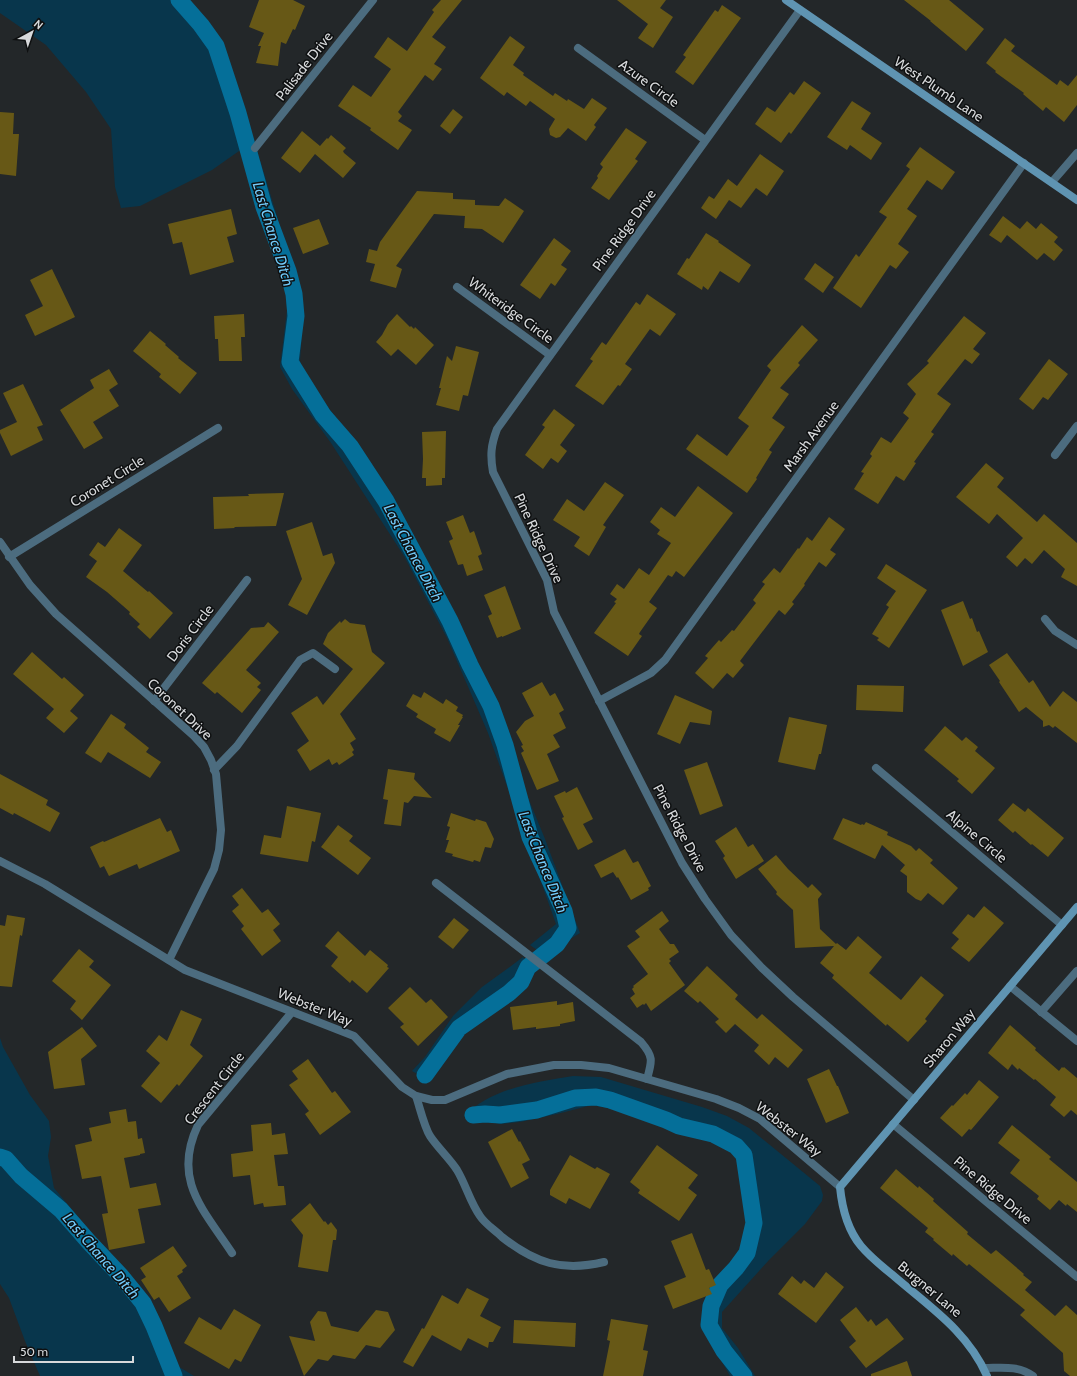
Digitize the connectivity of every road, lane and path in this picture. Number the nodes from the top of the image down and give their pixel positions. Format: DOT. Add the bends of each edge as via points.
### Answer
graph roads {
  1 [pos="373,0"];
  2 [pos="786,0"];
  3 [pos="800,10"];
  4 [pos="578,48"];
  5 [pos="705,140"];
  6 [pos="255,148"];
  7 [pos="1077,153"];
  8 [pos="1024,163"];
  9 [pos="1052,182"];
  10 [pos="1077,200"];
  11 [pos="457,287"];
  12 [pos="550,355"];
  13 [pos="1077,426"];
  14 [pos="218,428"];
  15 [pos="1054,455"];
  16 [pos="0,542"];
  17 [pos="9,557"];
  18 [pos="247,580"];
  19 [pos="1045,619"];
  20 [pos="1077,645"];
  21 [pos="335,669"];
  22 [pos="599,701"];
  23 [pos="154,702"];
  24 [pos="876,768"];
  25 [pos="214,770"];
  26 [pos="0,861"];
  27 [pos="436,883"];
  28 [pos="1077,907"];
  29 [pos="1062,925"];
  30 [pos="169,960"];
  31 [pos="1077,971"];
  32 [pos="1010,986"];
  33 [pos="292,1012"];
  34 [pos="1041,1012"];
  35 [pos="1077,1041"];
  36 [pos="647,1079"];
  37 [pos="416,1096"];
  38 [pos="914,1100"];
  39 [pos="893,1124"];
  40 [pos="840,1186"];
  41 [pos="232,1254"];
  42 [pos="604,1262"];
  43 [pos="1077,1277"];
  44 [pos="984,1368"];
  45 [pos="987,1376"];
  46 [pos="1033,1376"];
  1 -- 6 [label="street, Palisade Drive"];
  2 -- 3 [label="street, West Plumb Lane"];
  3 -- 5 [label="street, Pine Ridge Drive"];
  3 -- 8 [label="street, West Plumb Lane"];
  4 -- 5 [label="street, Azure Circle"];
  5 -- 12 [label="street, Pine Ridge Drive"];
  7 -- 9 [label="street"];
  8 -- 9 [label="street, West Plumb Lane"];
  8 -- 22 [label="street, Marsh Avenue" via="665,660 651,673"];
  9 -- 10 [label="street, West Plumb Lane"];
  11 -- 12 [label="street, Whiteridge Circle"];
  12 -- 22 [label="street, Pine Ridge Drive" via="497,429 490,457 493,472 547,580 554,612"];
  13 -- 15 [label="street"];
  14 -- 17 [label="street, Coronet Circle"];
  16 -- 17 [label="street, Coronet Drive"];
  17 -- 23 [label="street, Coronet Drive" via="56,614"];
  18 -- 23 [label="street, Doris Circle"];
  19 -- 20 [label="street" via="1055,630"];
  21 -- 25 [label="street" via="313,653 300,660 237,746"];
  22 -- 38 [label="street, Pine Ridge Drive" via="682,863 732,935 793,997"];
  23 -- 25 [label="street, Coronet Drive" via="204,747"];
  24 -- 29 [label="street, Alpine Circle"];
  25 -- 30 [label="street, Coronet Drive" via="221,830 219,850 214,869"];
  26 -- 30 [label="street, Webster Way" via="45,884"];
  27 -- 36 [label="street" via="641,1042 650,1052 651,1064"];
  28 -- 29 [label="street, Sharon Way"];
  29 -- 32 [label="street, Sharon Way"];
  30 -- 33 [label="street, Webster Way" via="185,970"];
  31 -- 34 [label="street"];
  32 -- 34 [label="street"];
  32 -- 38 [label="street, Sharon Way"];
  33 -- 37 [label="street, Webster Way" via="354,1036 402,1087"];
  33 -- 41 [label="street, Crescent Circle" via="198,1125 191,1140 187,1159 192,1190"];
  34 -- 35 [label="street"];
  36 -- 37 [label="street, Webster Way" via="608,1068 554,1065 507,1074 445,1100"];
  36 -- 40 [label="street, Webster Way" via="716,1099 760,1119"];
  37 -- 42 [label="street" via="430,1135 456,1168 472,1204 490,1226 518,1250 556,1265 576,1266"];
  38 -- 39 [label="street, Sharon Way"];
  39 -- 40 [label="street, Sharon Way"];
  39 -- 43 [label="street, Pine Ridge Drive"];
  40 -- 44 [label="street, Burgner Lane" via="842,1205 849,1226 861,1246 956,1328"];
  44 -- 45 [label="street"];
  44 -- 46 [label="street" via="1014,1368"];
}
